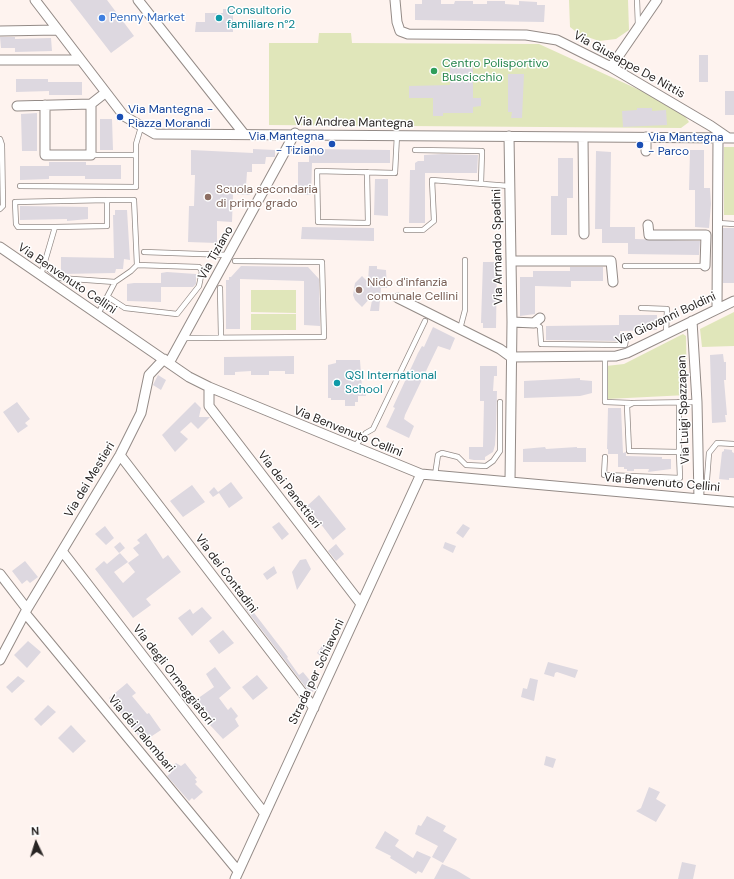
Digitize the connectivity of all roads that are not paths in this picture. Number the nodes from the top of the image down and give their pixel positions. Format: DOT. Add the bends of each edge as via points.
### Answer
graph roads {
  1 [pos="35,0"];
  2 [pos="138,0"];
  3 [pos="395,0"];
  4 [pos="638,0"];
  5 [pos="657,0"];
  6 [pos="638,28"];
  7 [pos="58,30"];
  8 [pos="0,31"];
  9 [pos="0,60"];
  10 [pos="80,60"];
  11 [pos="611,67"];
  12 [pos="105,93"];
  13 [pos="91,104"];
  14 [pos="45,105"];
  15 [pos="17,106"];
  16 [pos="141,127"];
  17 [pos="295,133"];
  18 [pos="244,134"];
  19 [pos="397,135"];
  20 [pos="509,136"];
  21 [pos="583,137"];
  22 [pos="646,137"];
  23 [pos="718,137"];
  24 [pos="731,138"];
  25 [pos="0,139"];
  26 [pos="415,150"];
  27 [pos="646,151"];
  28 [pos="91,155"];
  29 [pos="136,155"];
  30 [pos="367,172"];
  31 [pos="481,183"];
  32 [pos="20,186"];
  33 [pos="509,186"];
  34 [pos="107,200"];
  35 [pos="0,209"];
  36 [pos="718,224"];
  37 [pos="734,224"];
  38 [pos="648,225"];
  39 [pos="55,227"];
  40 [pos="406,230"];
  41 [pos="584,234"];
  42 [pos="0,247"];
  43 [pos="144,252"];
  44 [pos="232,258"];
  45 [pos="465,260"];
  46 [pos="511,261"];
  47 [pos="44,265"];
  48 [pos="136,265"];
  49 [pos="626,266"];
  50 [pos="705,266"];
  51 [pos="41,275"];
  52 [pos="115,282"];
  53 [pos="613,282"];
  54 [pos="220,288"];
  55 [pos="108,297"];
  56 [pos="398,298"];
  57 [pos="734,301"];
  58 [pos="641,308"];
  59 [pos="717,309"];
  60 [pos="98,314"];
  61 [pos="537,320"];
  62 [pos="425,321"];
  63 [pos="692,321"];
  64 [pos="512,322"];
  65 [pos="460,329"];
  66 [pos="666,333"];
  67 [pos="221,336"];
  68 [pos="183,338"];
  69 [pos="626,338"];
  70 [pos="511,357"];
  71 [pos="605,357"];
  72 [pos="167,361"];
  73 [pos="209,387"];
  74 [pos="500,402"];
  75 [pos="679,402"];
  76 [pos="697,402"];
  77 [pos="633,403"];
  78 [pos="734,444"];
  79 [pos="354,447"];
  80 [pos="679,452"];
  81 [pos="120,455"];
  82 [pos="605,457"];
  83 [pos="421,474"];
  84 [pos="435,475"];
  85 [pos="707,479"];
  86 [pos="510,481"];
  87 [pos="699,499"];
  88 [pos="734,502"];
  89 [pos="62,551"];
  90 [pos="0,574"];
  91 [pos="361,604"];
  92 [pos="26,611"];
  93 [pos="0,660"];
  94 [pos="314,708"];
  95 [pos="265,814"];
  96 [pos="237,875"];
  1 -- 7 [label="street, Via Andrea Mantegna"];
  2 -- 18 [label="street"];
  3 -- 11 [label="street, Via Giuseppe De Nittis" via="400,31 408,34 526,35 557,40"];
  4 -- 6 [label="lane"];
  5 -- 6 [label="street"];
  6 -- 11 [label="street"];
  7 -- 8 [label="street"];
  7 -- 10 [label="street, Via Andrea Mantegna"];
  9 -- 10 [label="street"];
  10 -- 12 [label="street, Via Andrea Mantegna"];
  11 -- 24 [label="street, Via Giuseppe De Nittis"];
  12 -- 13 [label="street"];
  12 -- 16 [label="street, Via Andrea Mantegna" via="124,116"];
  13 -- 14 [label="street"];
  13 -- 28 [label="street"];
  14 -- 15 [label="street"];
  14 -- 28 [label="street" via="45,155"];
  16 -- 18 [label="street, Via Andrea Mantegna" via="155,134"];
  16 -- 29 [label="lane"];
  17 -- 18 [label="street, Via Andrea Mantegna"];
  17 -- 19 [label="street, Via Andrea Mantegna"];
  17 -- 44 [label="street, Via Tiziano"];
  19 -- 20 [label="street, Via Andrea Mantegna"];
  19 -- 30 [label="lane" via="395,173"];
  20 -- 21 [label="street, Via Andrea Mantegna"];
  20 -- 33 [label="street, Via Armando Spadini"];
  21 -- 22 [label="street, Via Andrea Mantegna"];
  21 -- 41 [label="street"];
  22 -- 23 [label="street, Via Andrea Mantegna"];
  22 -- 27 [label="street"];
  23 -- 24 [label="street, Via Andrea Mantegna"];
  23 -- 36 [label="street"];
  25 -- 35 [label="lane" via="3,206"];
  26 -- 31 [label="lane" via="482,150"];
  28 -- 29 [label="lane"];
  29 -- 32 [label="lane" via="136,187"];
  30 -- 30 [label="lane" via="317,171 318,222 368,222"];
  31 -- 33 [label="lane"];
  31 -- 40 [label="lane" via="432,180 434,221 422,230"];
  33 -- 46 [label="street, Via Armando Spadini"];
  34 -- 39 [label="lane" via="107,226"];
  34 -- 39 [label="lane" via="15,202 18,227"];
  34 -- 48 [label="lane" via="134,200"];
  36 -- 37 [label="lane"];
  36 -- 59 [label="street"];
  38 -- 50 [label="street" via="649,235 706,235"];
  39 -- 47 [label="lane"];
  42 -- 51 [label="street, Via Benvenuto Cellini"];
  43 -- 44 [label="lane"];
  44 -- 67 [label="lane" via="322,262 324,337"];
  44 -- 68 [label="street, Via Tiziano"];
  45 -- 65 [label="lane" via="465,310"];
  46 -- 53 [label="street" via="611,261"];
  46 -- 64 [label="street, Via Armando Spadini"];
  47 -- 51 [label="lane"];
  47 -- 52 [label="lane" via="59,278"];
  48 -- 52 [label="lane"];
  48 -- 55 [label="lane" via="199,267 202,271 199,286 177,314 125,308"];
  49 -- 50 [label="lane"];
  51 -- 60 [label="street, Via Benvenuto Cellini"];
  52 -- 55 [label="lane"];
  54 -- 67 [label="lane"];
  55 -- 60 [label="lane"];
  56 -- 65 [label="street"];
  57 -- 59 [label="street, Via Giovanni Boldini"];
  58 -- 66 [label="lane" via="667,309"];
  59 -- 63 [label="street, Via Giovanni Boldini"];
  60 -- 72 [label="street, Via Benvenuto Cellini"];
  61 -- 64 [label="street"];
  61 -- 69 [label="lane" via="541,344 625,345"];
  62 -- 79 [label="lane" via="373,429"];
  63 -- 66 [label="street, Via Giovanni Boldini"];
  63 -- 76 [label="street, Via Luigi Spazzapan"];
  64 -- 70 [label="street, Via Armando Spadini"];
  65 -- 70 [label="street"];
  66 -- 71 [label="street, Via Giovanni Boldini" via="627,353"];
  67 -- 68 [label="lane"];
  68 -- 72 [label="street, Via Tiziano"];
  70 -- 71 [label="street, Via Giovanni Boldini"];
  70 -- 86 [label="street, Via Armando Spadini"];
  71 -- 77 [label="lane" via="605,402"];
  72 -- 73 [label="street, Via Benvenuto Cellini" via="189,377"];
  72 -- 81 [label="street, Via dei Mestieri" via="149,375 142,413"];
  73 -- 79 [label="street, Via Benvenuto Cellini"];
  73 -- 91 [label="street, Via dei Panettieri" via="209,406"];
  74 -- 84 [label="lane" via="500,451 493,461 486,466 466,464 458,457 442,453 438,455"];
  75 -- 76 [label="lane"];
  75 -- 77 [label="lane"];
  75 -- 80 [label="lane"];
  76 -- 87 [label="street, Via Luigi Spazzapan"];
  77 -- 80 [label="lane" via="627,406 629,451"];
  78 -- 85 [label="lane" via="716,443 709,453"];
  79 -- 83 [label="street, Via Benvenuto Cellini"];
  80 -- 82 [label="lane" via="680,478 604,475"];
  81 -- 89 [label="street, Via dei Mestieri"];
  81 -- 94 [label="street, Via dei Contadini"];
  83 -- 84 [label="street, Via Benvenuto Cellini"];
  83 -- 91 [label="street, Strada per Schiavoni"];
  84 -- 86 [label="street, Via Benvenuto Cellini"];
  86 -- 87 [label="street, Via Benvenuto Cellini"];
  87 -- 88 [label="street, Via Benvenuto Cellini"];
  89 -- 92 [label="street, Via dei Mestieri"];
  89 -- 95 [label="street, Via degli Ormeggiatori"];
  90 -- 92 [label="street, Via dei Palombari"];
  91 -- 94 [label="street, Strada per Schiavoni"];
  92 -- 93 [label="street, Via dei Mestieri"];
  92 -- 96 [label="street, Via dei Palombari"];
  94 -- 95 [label="street, Strada per Schiavoni"];
  95 -- 96 [label="street, Strada per Schiavoni"];
}
